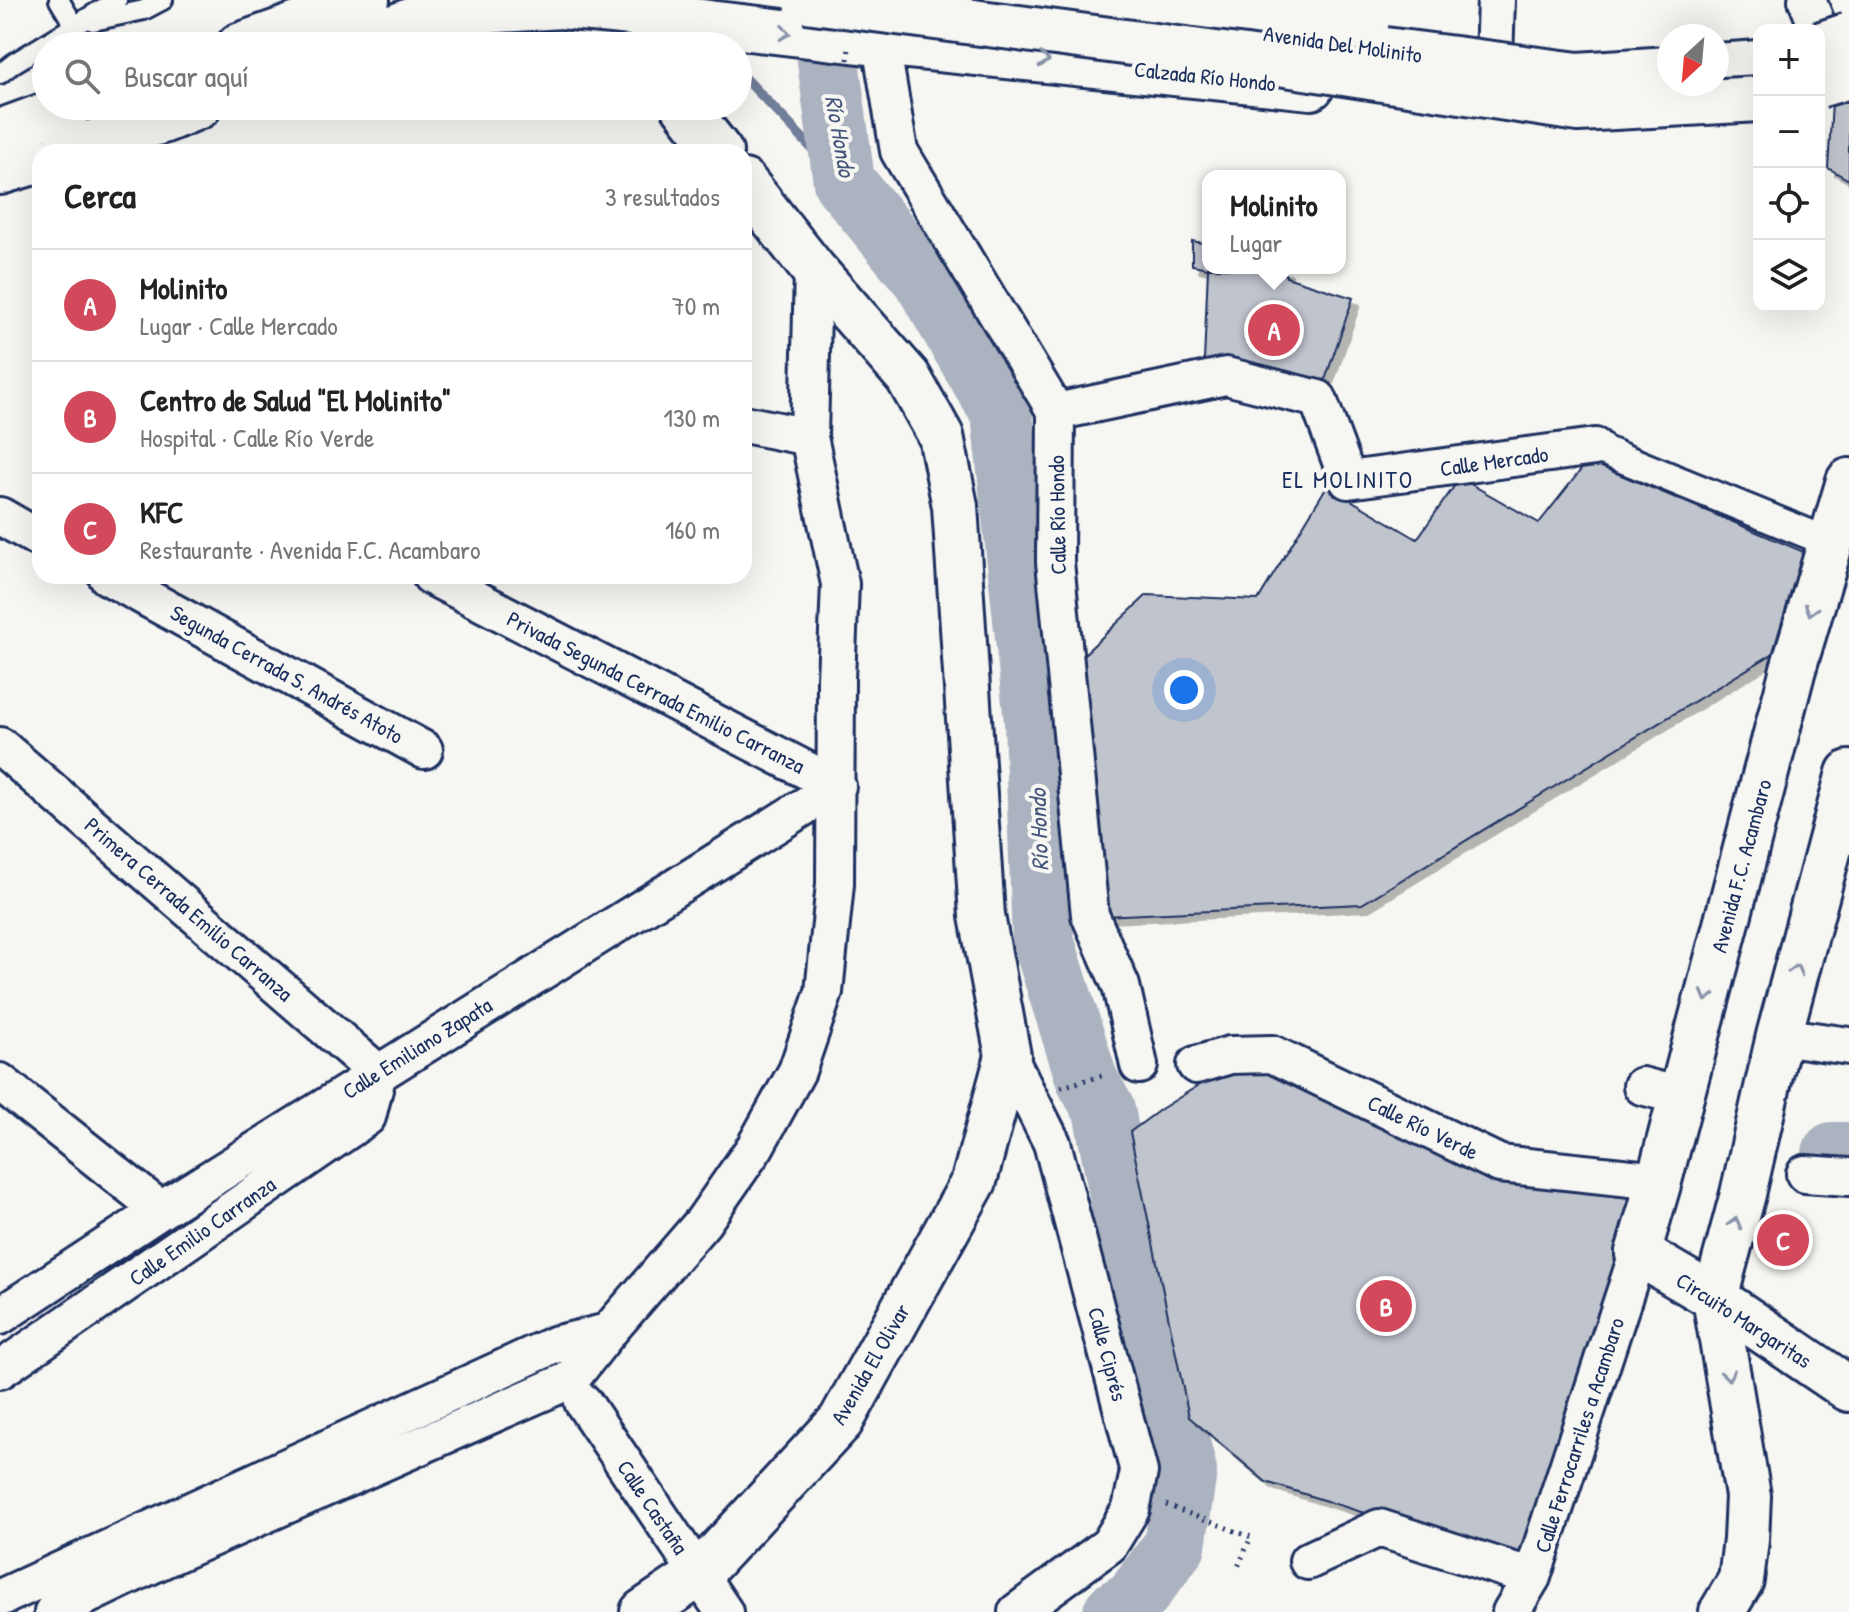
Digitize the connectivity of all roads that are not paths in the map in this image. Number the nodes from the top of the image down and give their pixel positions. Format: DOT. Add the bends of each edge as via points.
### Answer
graph roads {
  1 [pos="59,0"];
  2 [pos="117,0"];
  3 [pos="163,0"];
  4 [pos="367,0"];
  5 [pos="806,0"];
  6 [pos="880,0"];
  7 [pos="1017,0"];
  8 [pos="1496,0"];
  9 [pos="1807,0"];
  10 [pos="532,4"];
  11 [pos="656,20"];
  12 [pos="74,25"];
  13 [pos="63,32"];
  14 [pos="278,32"];
  15 [pos="383,32"];
  16 [pos="694,32"];
  17 [pos="752,37"];
  18 [pos="881,44"];
  19 [pos="32,52"];
  20 [pos="1831,62"];
  21 [pos="1753,63"];
  22 [pos="1729,65"];
  23 [pos="1657,70"];
  24 [pos="0,74"];
  25 [pos="1753,78"];
  26 [pos="1729,80"];
  27 [pos="1657,85"];
  28 [pos="1493,91"];
  29 [pos="1753,99"];
  30 [pos="1753,112"];
  31 [pos="33,120"];
  32 [pos="164,120"];
  33 [pos="695,120"];
  34 [pos="0,132"];
  35 [pos="89,144"];
  36 [pos="714,144"];
  37 [pos="32,162"];
  38 [pos="0,172"];
  39 [pos="752,192"];
  40 [pos="813,269"];
  41 [pos="1056,412"];
  42 [pos="752,426"];
  43 [pos="809,437"];
  44 [pos="1595,447"];
  45 [pos="1849,481"];
  46 [pos="2,523"];
  47 [pos="32,536"];
  48 [pos="1831,543"];
  49 [pos="122,584"];
  50 [pos="446,584"];
  51 [pos="0,746"];
  52 [pos="424,750"];
  53 [pos="1849,773"];
  54 [pos="837,786"];
  55 [pos="1779,1036"];
  56 [pos="1849,1046"];
  57 [pos="1008,1056"];
  58 [pos="1196,1065"];
  59 [pos="1126,1069"];
  60 [pos="378,1073"];
  61 [pos="0,1082"];
  62 [pos="1805,1174"];
  63 [pos="1849,1177"];
  64 [pos="1659,1181"];
  65 [pos="161,1210"];
  66 [pos="1638,1253"];
  67 [pos="1715,1298"];
  68 [pos="0,1316"];
  69 [pos="608,1332"];
  70 [pos="0,1370"];
  71 [pos="1849,1389"];
  72 [pos="583,1402"];
  73 [pos="1308,1561"];
  74 [pos="698,1575"];
  75 [pos="1532,1577"];
  76 [pos="0,1598"];
  77 [pos="53,1612"];
  78 [pos="643,1612"];
  79 [pos="724,1612"];
  80 [pos="1017,1612"];
  81 [pos="1511,1612"];
  82 [pos="1722,1612"];
  1 -- 12 [label="lane"];
  2 -- 12 [label="lane"];
  3 -- 12 [label="lane" via="144,10"];
  4 -- 14 [label="main road"];
  5 -- 29 [label="main road, Calzada Río Hondo, bridge" via="1246,58 1578,109"];
  6 -- 18 [label="street"];
  6 -- 28 [label="main road, Calzada Río Hondo"];
  7 -- 23 [label="main road, Avenida Del Molinito, bridge" via="1578,75"];
  8 -- 28 [label="street"];
  9 -- 20 [label="street"];
  10 -- 11 [label="main road, Calzada Río Hondo"];
  10 -- 15 [label="main road, Calzada Río Hondo" via="425,15"];
  11 -- 16 [label="main road, Calzada Río Hondo"];
  12 -- 13 [label="lane"];
  17 -- 18 [label="main road, Calzada Río Hondo, one-way"];
  18 -- 28 [label="main road, Calzada Río Hondo, one-way"];
  18 -- 41 [label="street" via="899,151"];
  19 -- 24 [label="lane"];
  21 -- 22 [label="main road"];
  25 -- 26 [label="main road"];
  27 -- 28 [label="main road, Calzada Río Hondo"];
  28 -- 30 [label="main road, Calzada Río Hondo" via="1609,121"];
  31 -- 34 [label="main road"];
  32 -- 35 [label="main road"];
  33 -- 36 [label="main road"];
  37 -- 38 [label="main road"];
  39 -- 40 [label="main road"];
  40 -- 43 [label="street"];
  40 -- 57 [label="main road" via="908,377 941,436 955,506 982,916"];
  41 -- 44 [label="street, Calle Mercado" via="1226,376 1318,399 1348,480"];
  41 -- 59 [label="street, Calle Río Hondo" via="1055,562 1090,915 1121,986"];
  42 -- 43 [label="street"];
  43 -- 54 [label="street" via="840,584"];
  44 -- 48 [label="street, Calle Mercado"];
  45 -- 48 [label="main road, Avenida F.C. Acambaro"];
  46 -- 47 [label="street"];
  48 -- 64 [label="main road, Avenida F.C. Acambaro, one-way" via="1661,1091"];
  49 -- 52 [label="street, Segunda Cerrada S. Andrés Atoto"];
  50 -- 54 [label="street, Privada Segunda Cerrada Emilio Carranza"];
  51 -- 60 [label="street, Primera Cerrada Emilio Carranza"];
  55 -- 53 [label="main road, one-way"];
  54 -- 60 [label="street, Calle Emiliano Zapata"];
  54 -- 69 [label="street" via="835,884 824,992 797,1071 755,1147 703,1222"];
  55 -- 56 [label="street"];
  67 -- 55 [label="main road, one-way"];
  57 -- 74 [label="main road, Avenida El Olivar" via="974,1181 841,1421"];
  57 -- 80 [label="street, Calle Ciprés" via="1052,1143 1139,1472 1131,1509 1109,1545"];
  58 -- 64 [label="street, Calle Río Verde" via="1230,1055 1272,1054 1500,1164"];
  60 -- 65 [label="street, Calle Emiliano Zapata"];
  60 -- 70 [label="street, Calle Emilio Carranza" via="367,1117"];
  61 -- 65 [label="street"];
  62 -- 63 [label="street"];
  64 -- 66 [label="main road, Avenida F.C. Acambaro"];
  65 -- 68 [label="street, Calle Emiliano Zapata"];
  66 -- 67 [label="main road, Circuito Margaritas"];
  66 -- 75 [label="street, Calle Ferrocarriles a Acambaro"];
  67 -- 71 [label="main road, Circuito Margaritas"];
  67 -- 82 [label="main road, one-way" via="1748,1496 1741,1580"];
  69 -- 76 [label="street" via="554,1345"];
  69 -- 77 [label="street" via="570,1380"];
  72 -- 74 [label="street, Calle Castaña"];
  73 -- 75 [label="street" via="1379,1528"];
  74 -- 78 [label="main road, Avenida El Olivar"];
  74 -- 79 [label="street, Calle Castaña"];
  75 -- 81 [label="street, Calle Ferrocarriles a Acambaro"];
}
